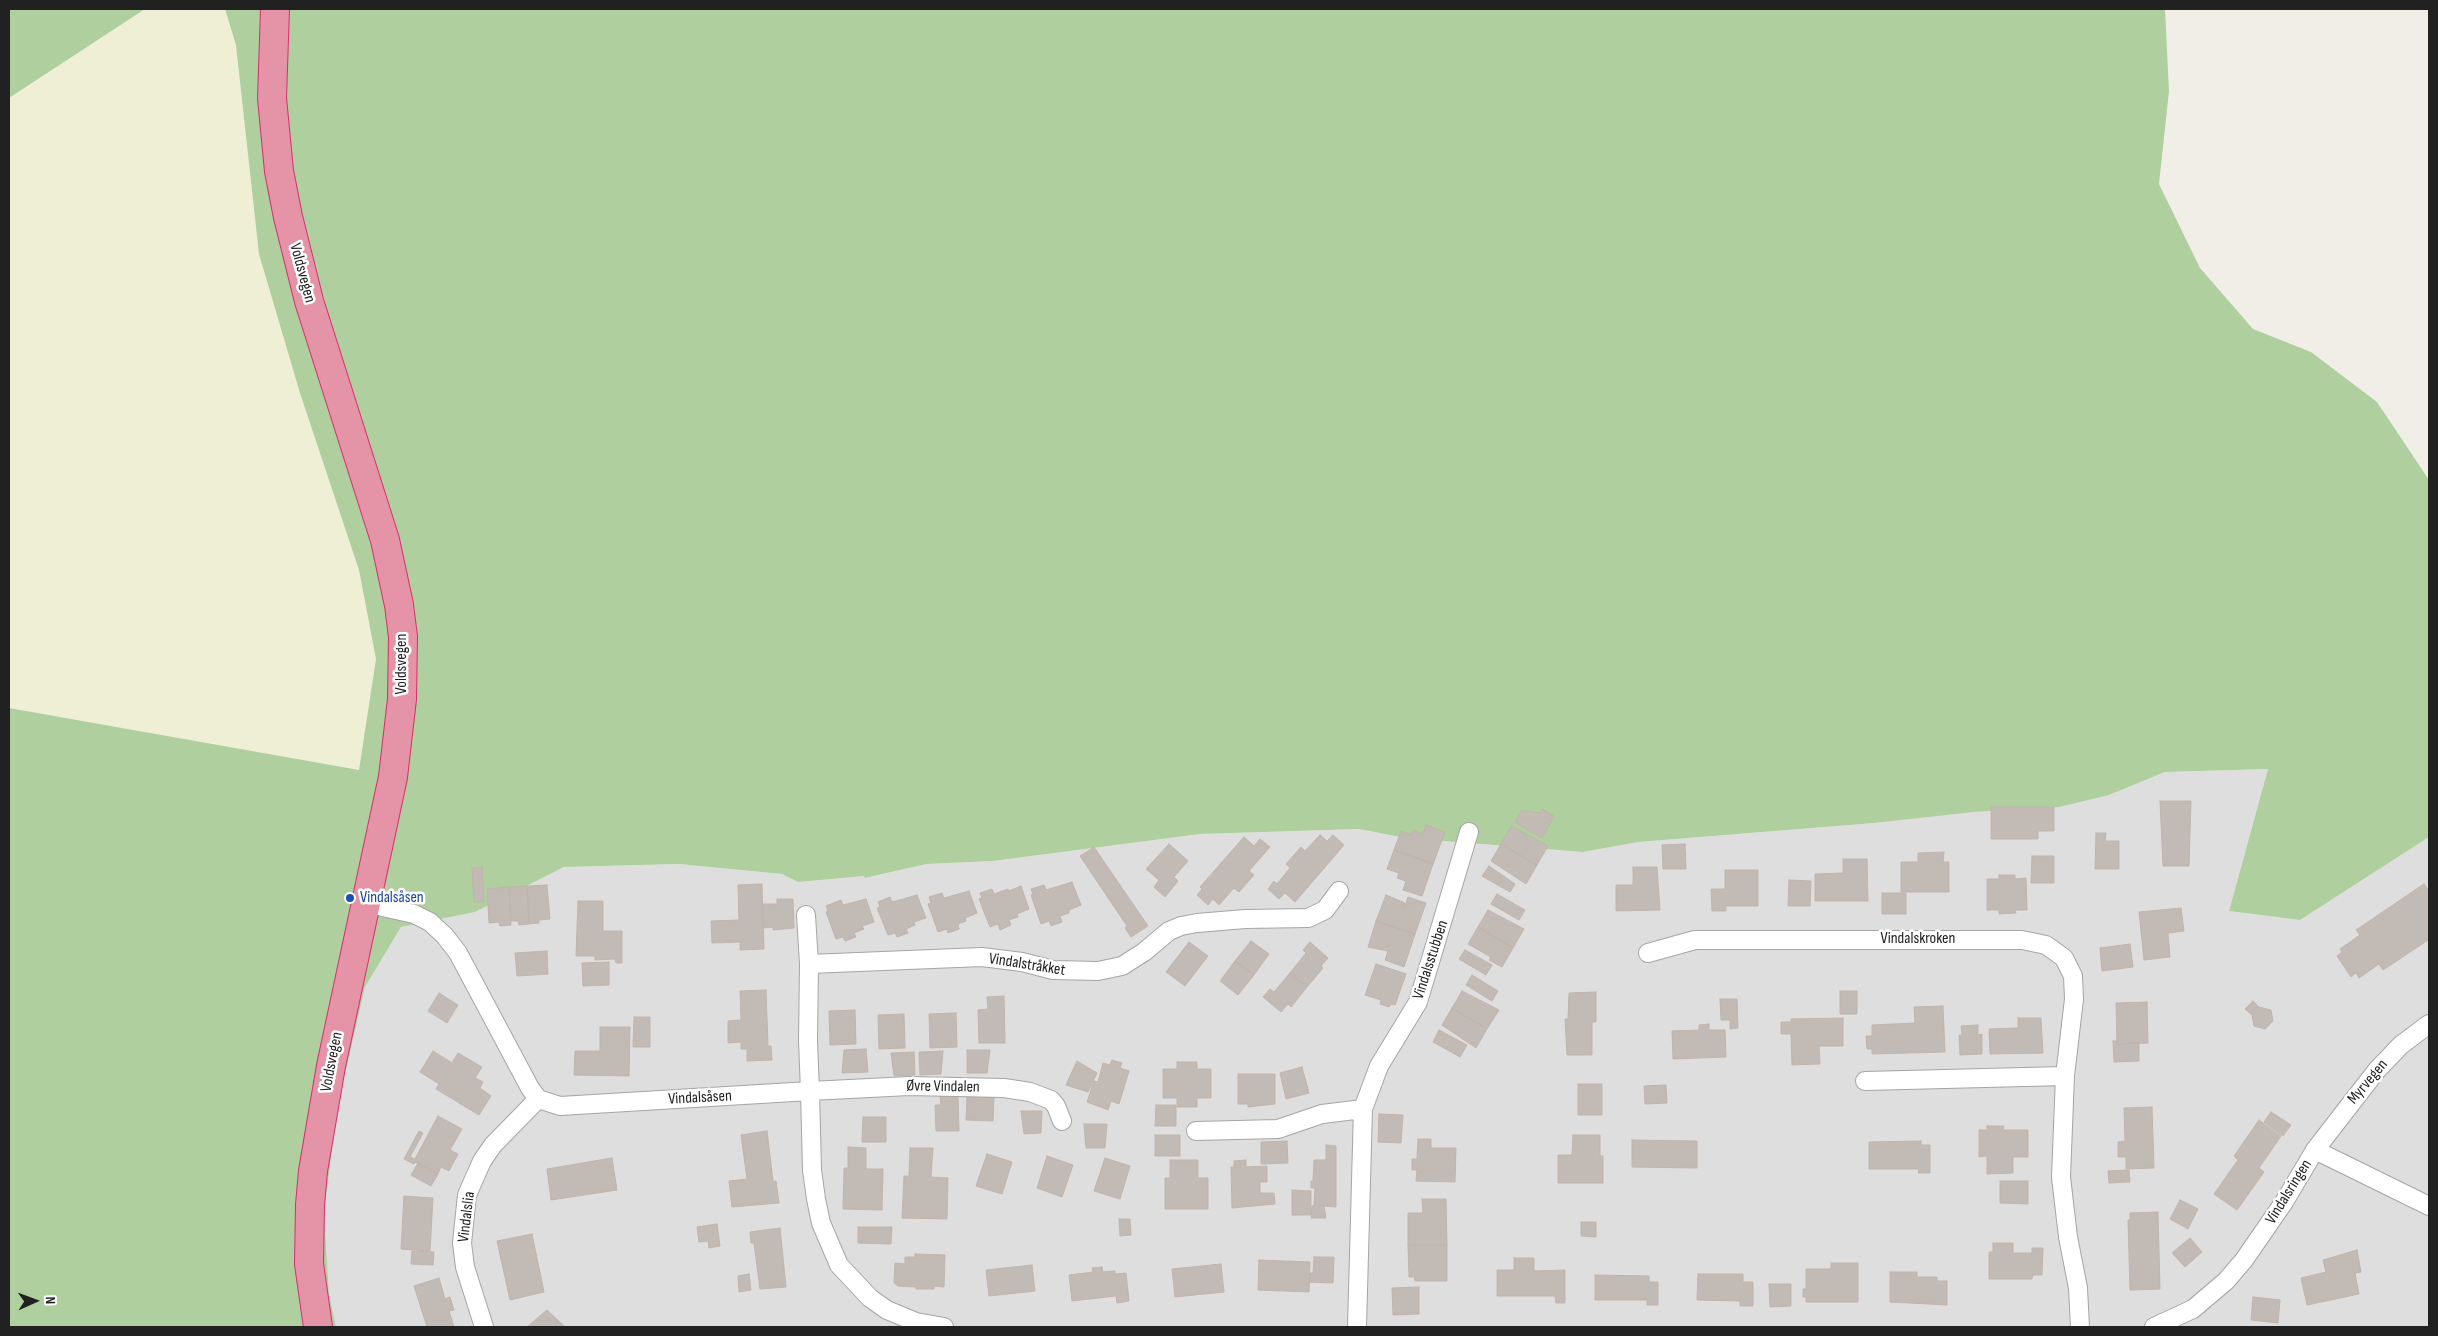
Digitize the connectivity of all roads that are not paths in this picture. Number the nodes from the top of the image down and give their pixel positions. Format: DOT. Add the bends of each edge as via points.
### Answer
graph roads {
  1 [pos="275,9"];
  2 [pos="1469,832"];
  3 [pos="1339,891"];
  4 [pos="365,903"];
  5 [pos="806,915"];
  6 [pos="1648,953"];
  7 [pos="809,964"];
  8 [pos="2429,1024"];
  9 [pos="2065,1076"];
  10 [pos="1865,1082"];
  11 [pos="810,1091"];
  12 [pos="538,1099"];
  13 [pos="1363,1109"];
  14 [pos="1062,1121"];
  15 [pos="1196,1131"];
  16 [pos="2315,1150"];
  17 [pos="2429,1206"];
  18 [pos="2175,1324"];
  19 [pos="318,1327"];
  20 [pos="484,1327"];
  21 [pos="944,1327"];
  22 [pos="1357,1327"];
  23 [pos="2080,1327"];
  24 [pos="2154,1327"];
  1 -- 4 [label="highway, Voldsvegen" via="272,98 279,171 288,217 309,301 385,540 403,637 403,689 393,777"];
  2 -- 13 [label="street, Vindalsstubben" via="1423,989 1408,1021 1379,1066"];
  3 -- 7 [label="street, Vindalstråkket" via="1325,910 1308,918 1245,918 1181,926 1122,966 1098,971 1053,970 982,957"];
  4 -- 12 [label="street" via="414,914 430,922 445,936 458,953"];
  4 -- 19 [label="highway, Voldsvegen" via="313,1171 308,1264"];
  5 -- 7 [label="street"];
  6 -- 9 [label="street, Vindalskroken" via="1682,942 1729,939 2035,941 2064,958 2073,976 2073,1019"];
  7 -- 11 [label="street"];
  8 -- 16 [label="street, Myrvegen" via="2401,1045 2377,1070"];
  9 -- 10 [label="street"];
  9 -- 23 [label="street, Vindalskroken" via="2061,1177 2078,1288"];
  11 -- 12 [label="street, Vindalsåsen" via="560,1106"];
  11 -- 14 [label="street, Øvre Vindalen" via="918,1086 1004,1088 1030,1092 1051,1100"];
  11 -- 21 [label="street" via="816,1199 820,1223 839,1265 870,1298 887,1310 916,1322"];
  12 -- 20 [label="street, Vindalslia" via="482,1160 468,1195 462,1243 465,1267"];
  13 -- 15 [label="street" via="1335,1111 1278,1129"];
  13 -- 22 [label="street, Vindalsstubben"];
  16 -- 17 [label="street, Vindalsringen"];
  16 -- 18 [label="street, Vindalsringen" via="2244,1260 2210,1296"];
  18 -- 24 [label="street, Vindalsringen"];
}
